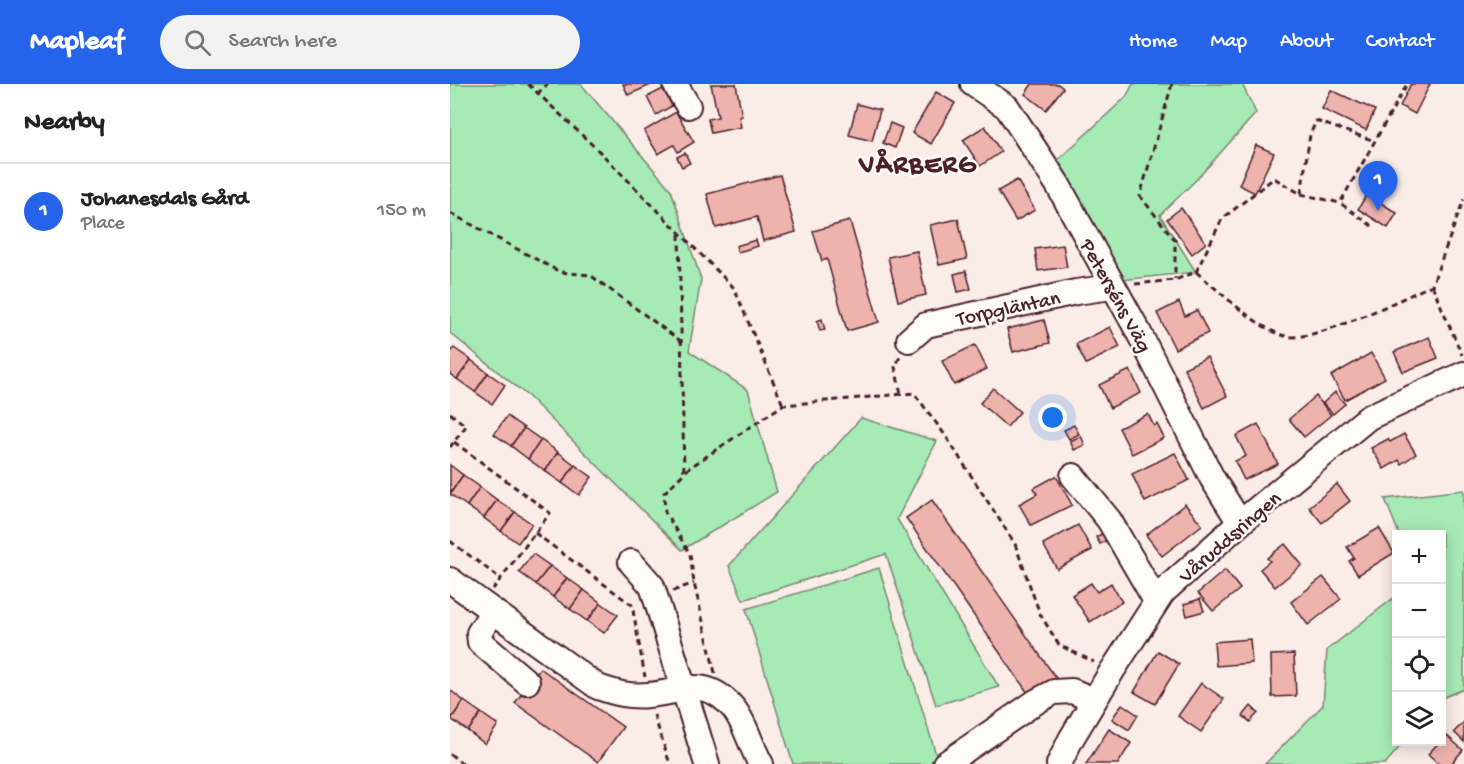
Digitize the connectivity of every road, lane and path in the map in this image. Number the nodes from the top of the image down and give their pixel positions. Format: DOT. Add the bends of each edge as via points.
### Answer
graph roads {
  1 [pos="528,84"];
  2 [pos="548,84"];
  3 [pos="675,84"];
  4 [pos="974,84"];
  5 [pos="1172,84"];
  6 [pos="1407,84"];
  7 [pos="537,94"];
  8 [pos="688,106"];
  9 [pos="1375,141"];
  10 [pos="1301,194"];
  11 [pos="1464,199"];
  12 [pos="1340,203"];
  13 [pos="450,213"];
  14 [pos="1372,226"];
  15 [pos="679,232"];
  16 [pos="1196,272"];
  17 [pos="1175,280"];
  18 [pos="1432,285"];
  19 [pos="1112,286"];
  20 [pos="909,340"];
  21 [pos="682,342"];
  22 [pos="1464,360"];
  23 [pos="1464,374"];
  24 [pos="901,395"];
  25 [pos="783,405"];
  26 [pos="450,413"];
  27 [pos="454,442"];
  28 [pos="450,447"];
  29 [pos="684,473"];
  30 [pos="1073,476"];
  31 [pos="1240,523"];
  32 [pos="535,533"];
  33 [pos="450,541"];
  34 [pos="631,562"];
  35 [pos="501,579"];
  36 [pos="450,580"];
  37 [pos="1156,602"];
  38 [pos="488,607"];
  39 [pos="1112,671"];
  40 [pos="527,682"];
  41 [pos="684,689"];
  42 [pos="648,695"];
  43 [pos="721,696"];
  44 [pos="1094,700"];
  45 [pos="450,754"];
  46 [pos="463,764"];
  47 [pos="670,764"];
  48 [pos="707,764"];
  49 [pos="760,764"];
  50 [pos="945,764"];
  51 [pos="1059,764"];
  1 -- 7 [label="path"];
  2 -- 7 [label="path"];
  3 -- 8 [label="street"];
  4 -- 19 [label="street, Peterséns Väg" via="1007,107 1058,185"];
  5 -- 17 [label="path" via="1140,196 1175,240"];
  6 -- 9 [label="path"];
  7 -- 15 [label="path"];
  9 -- 10 [label="path" via="1316,121 1310,135"];
  9 -- 12 [label="path"];
  10 -- 12 [label="path"];
  10 -- 16 [label="path" via="1274,178 1222,219"];
  11 -- 18 [label="path"];
  12 -- 14 [label="path"];
  13 -- 21 [label="path" via="560,272 590,275"];
  15 -- 21 [label="path"];
  15 -- 25 [label="path" via="734,288"];
  16 -- 17 [label="path"];
  16 -- 18 [label="path" via="1259,323 1286,336 1305,336 1338,326"];
  17 -- 19 [label="path"];
  18 -- 22 [label="path"];
  19 -- 20 [label="street, Torpgläntan" via="926,325"];
  19 -- 31 [label="street, Peterséns Väg" via="1212,478"];
  20 -- 24 [label="path" via="895,367"];
  21 -- 29 [label="path"];
  23 -- 31 [label="street, Våruddsringen" via="1369,417"];
  24 -- 25 [label="path"];
  24 -- 39 [label="path" via="914,393 981,489 1015,544 1040,614 1059,645"];
  25 -- 29 [label="path"];
  26 -- 27 [label="path" via="466,426"];
  27 -- 28 [label="path"];
  27 -- 32 [label="path" via="550,513"];
  29 -- 43 [label="path" via="664,493 665,512 690,554"];
  30 -- 37 [label="street" via="1109,520"];
  31 -- 37 [label="street, Våruddsringen"];
  32 -- 35 [label="path"];
  32 -- 42 [label="path" via="632,605"];
  33 -- 35 [label="path"];
  34 -- 41 [label="street" via="652,586"];
  35 -- 38 [label="path"];
  36 -- 38 [label="street"];
  37 -- 39 [label="street, Våruddsringen"];
  38 -- 40 [label="street" via="480,642"];
  38 -- 42 [label="street" via="598,687 619,695"];
  39 -- 44 [label="street, Våruddsringen"];
  41 -- 42 [label="street"];
  41 -- 43 [label="street" via="703,687"];
  41 -- 48 [label="street"];
  42 -- 47 [label="path"];
  43 -- 49 [label="street" via="735,711"];
  44 -- 50 [label="street" via="1072,692 1054,692"];
  44 -- 51 [label="street, Våruddsringen"];
  45 -- 46 [label="path"];
}
